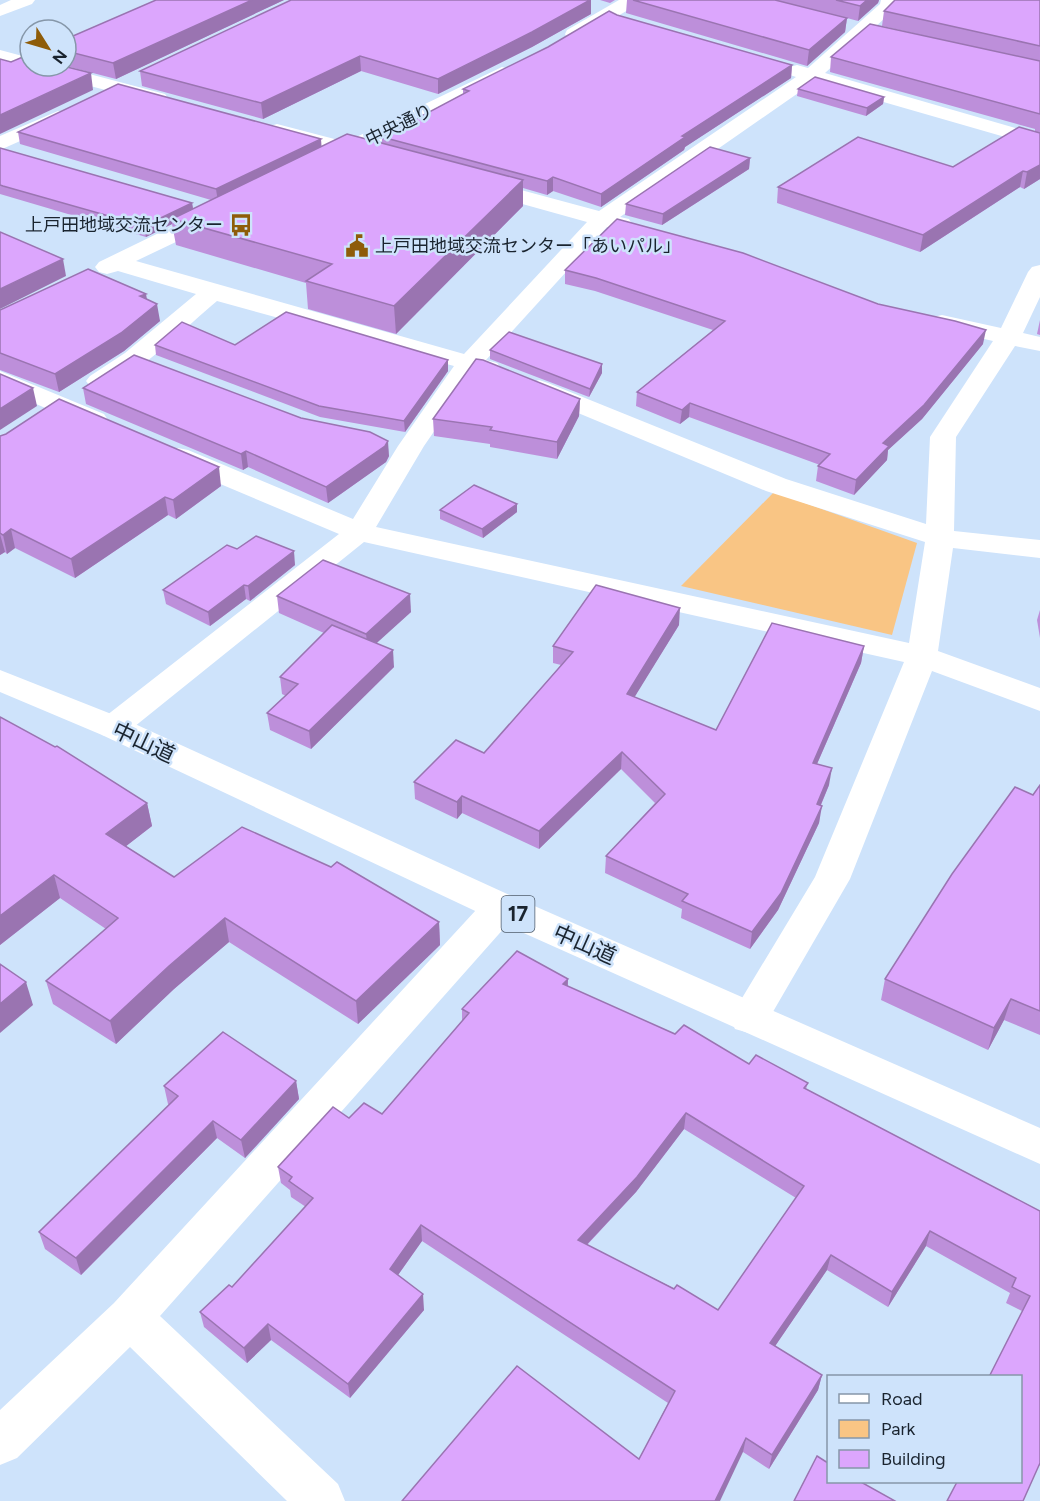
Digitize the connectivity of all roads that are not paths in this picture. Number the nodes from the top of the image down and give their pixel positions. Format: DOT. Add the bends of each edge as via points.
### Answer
graph roads {
  1 [pos="26,0"];
  2 [pos="632,0"];
  3 [pos="890,0"];
  4 [pos="589,5"];
  5 [pos="0,11"];
  6 [pos="610,14"];
  7 [pos="634,24"];
  8 [pos="560,42"];
  9 [pos="0,56"];
  10 [pos="18,61"];
  11 [pos="520,63"];
  12 [pos="779,66"];
  13 [pos="149,73"];
  14 [pos="812,75"];
  15 [pos="78,77"];
  16 [pos="118,88"];
  17 [pos="97,98"];
  18 [pos="176,103"];
  19 [pos="75,108"];
  20 [pos="257,125"];
  21 [pos="1040,141"];
  22 [pos="0,146"];
  23 [pos="349,149"];
  24 [pos="22,154"];
  25 [pos="395,162"];
  26 [pos="317,165"];
  27 [pos="464,181"];
  28 [pos="187,202"];
  29 [pos="602,219"];
  30 [pos="646,231"];
  31 [pos="117,263"];
  32 [pos="1040,273"];
  33 [pos="85,278"];
  34 [pos="213,292"];
  35 [pos="918,317"];
  36 [pos="1009,336"];
  37 [pos="1040,344"];
  38 [pos="468,364"];
  39 [pos="0,379"];
  40 [pos="61,406"];
  41 [pos="35,423"];
  42 [pos="124,433"];
  43 [pos="155,446"];
  44 [pos="359,532"];
  45 [pos="940,538"];
  46 [pos="1040,549"];
  47 [pos="922,656"];
  48 [pos="0,680"];
  49 [pos="1040,700"];
  50 [pos="113,727"];
  51 [pos="501,907"];
  52 [pos="749,1018"];
  53 [pos="1039,1145"];
  54 [pos="130,1317"];
  55 [pos="0,1442"];
  56 [pos="321,1501"];
  1 -- 5 [label="main road"];
  2 -- 6 [label="main road"];
  3 -- 14 [label="main road" via="889,6"];
  4 -- 6 [label="main road"];
  6 -- 7 [label="main road"];
  6 -- 8 [label="main road"];
  9 -- 10 [label="main road"];
  11 -- 23 [label="main road, 中央通り"];
  12 -- 14 [label="main road"];
  13 -- 16 [label="main road"];
  14 -- 21 [label="main road"];
  14 -- 29 [label="main road"];
  15 -- 16 [label="main road"];
  16 -- 17 [label="main road"];
  16 -- 18 [label="main road"];
  19 -- 22 [label="main road"];
  20 -- 23 [label="main road"];
  22 -- 24 [label="main road"];
  23 -- 25 [label="main road"];
  23 -- 26 [label="main road, 中央通り"];
  27 -- 29 [label="main road"];
  28 -- 31 [label="main road" via="225,209"];
  29 -- 30 [label="main road"];
  29 -- 38 [label="main road"];
  31 -- 33 [label="main road"];
  31 -- 34 [label="main road"];
  32 -- 36 [label="main road"];
  34 -- 38 [label="main road"];
  34 -- 40 [label="main road" via="145,362"];
  35 -- 36 [label="main road"];
  36 -- 37 [label="main road"];
  36 -- 45 [label="main road" via="943,437"];
  38 -- 44 [label="main road" via="400,444"];
  38 -- 45 [label="main road" via="490,368 776,485"];
  39 -- 40 [label="main road"];
  40 -- 41 [label="main road"];
  40 -- 42 [label="main road"];
  43 -- 44 [label="main road"];
  44 -- 47 [label="main road"];
  44 -- 50 [label="main road"];
  45 -- 46 [label="main road"];
  45 -- 47 [label="main road"];
  47 -- 49 [label="main road"];
  47 -- 52 [label="main road" via="832,879"];
  48 -- 50 [label="main road, 中山道 / 17"];
  50 -- 51 [label="main road, 中山道 / 17"];
  51 -- 52 [label="main road, 中山道 / 17"];
  51 -- 54 [label="main road"];
  52 -- 53 [label="main road, 中山道 / 17"];
  54 -- 55 [label="main road"];
  54 -- 56 [label="main road"];
}
